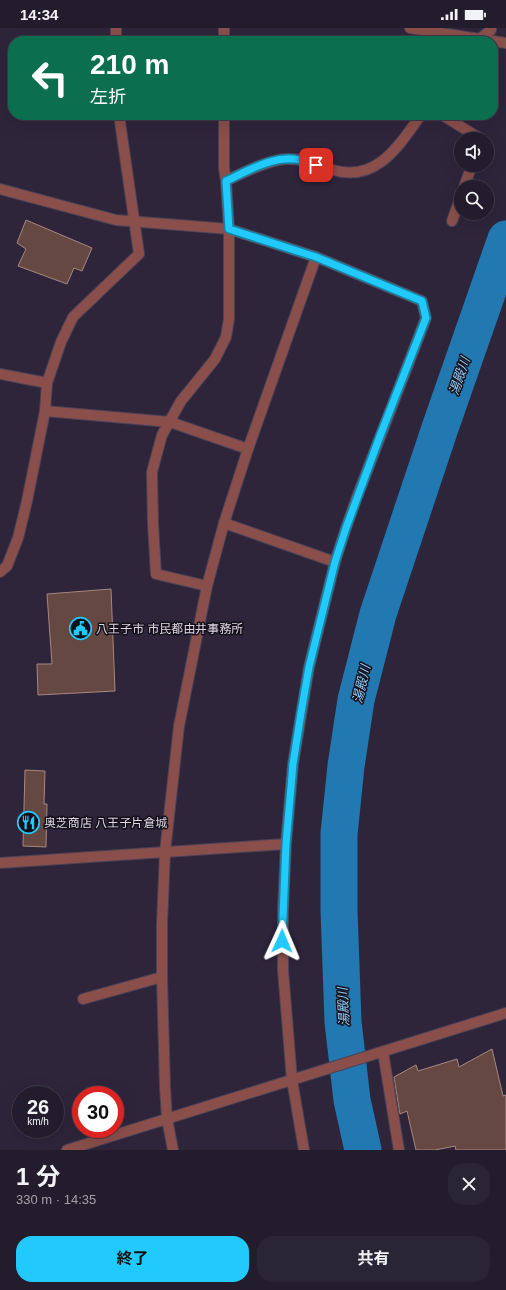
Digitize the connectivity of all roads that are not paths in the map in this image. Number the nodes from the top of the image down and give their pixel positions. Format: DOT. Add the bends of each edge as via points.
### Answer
graph roads {
  1 [pos="410,28"];
  2 [pos="491,28"];
  3 [pos="455,36"];
  4 [pos="483,36"];
  5 [pos="120,120"];
  6 [pos="224,120"];
  7 [pos="417,120"];
  8 [pos="450,120"];
  9 [pos="470,132"];
  10 [pos="226,181"];
  11 [pos="0,189"];
  12 [pos="454,215"];
  13 [pos="452,221"];
  14 [pos="134,222"];
  15 [pos="229,229"];
  16 [pos="316,257"];
  17 [pos="0,374"];
  18 [pos="47,383"];
  19 [pos="45,411"];
  20 [pos="170,422"];
  21 [pos="248,449"];
  22 [pos="224,523"];
  23 [pos="335,562"];
  24 [pos="0,572"];
  25 [pos="207,586"];
  26 [pos="286,844"];
  27 [pos="165,852"];
  28 [pos="0,863"];
  29 [pos="162,977"];
  30 [pos="83,999"];
  31 [pos="506,1014"];
  32 [pos="383,1052"];
  33 [pos="292,1080"];
  34 [pos="167,1119"];
  35 [pos="67,1150"];
  36 [pos="173,1150"];
  37 [pos="304,1150"];
  38 [pos="399,1150"];
  1 -- 3 [label="street"];
  2 -- 4 [label="street"];
  5 -- 14 [label="street"];
  6 -- 10 [label="street"];
  7 -- 10 [label="street" via="394,151 370,169 355,173 339,172 299,159 285,159 259,166"];
  8 -- 9 [label="street"];
  10 -- 15 [label="street"];
  11 -- 14 [label="street" via="116,220"];
  12 -- 13 [label="street"];
  14 -- 15 [label="street"];
  14 -- 18 [label="street" via="139,254 73,317 61,342"];
  15 -- 16 [label="street"];
  15 -- 20 [label="street" via="229,319 226,337 215,360 181,401"];
  16 -- 21 [label="street"];
  16 -- 23 [label="street" via="422,301 426,318"];
  17 -- 18 [label="street"];
  18 -- 19 [label="street"];
  19 -- 20 [label="street"];
  19 -- 24 [label="street" via="18,538 7,566"];
  20 -- 21 [label="street"];
  20 -- 25 [label="street" via="162,435 152,472 156,574"];
  21 -- 22 [label="street"];
  22 -- 23 [label="street"];
  22 -- 25 [label="street"];
  23 -- 26 [label="street" via="309,667 301,713 293,764"];
  25 -- 27 [label="street" via="179,726"];
  26 -- 27 [label="street"];
  26 -- 33 [label="street" via="283,970"];
  27 -- 28 [label="street"];
  27 -- 29 [label="street"];
  29 -- 30 [label="street"];
  29 -- 34 [label="street"];
  31 -- 32 [label="street"];
  32 -- 33 [label="street"];
  32 -- 38 [label="street"];
  33 -- 34 [label="street"];
  33 -- 37 [label="street"];
  34 -- 35 [label="street"];
  34 -- 36 [label="street"];
}
